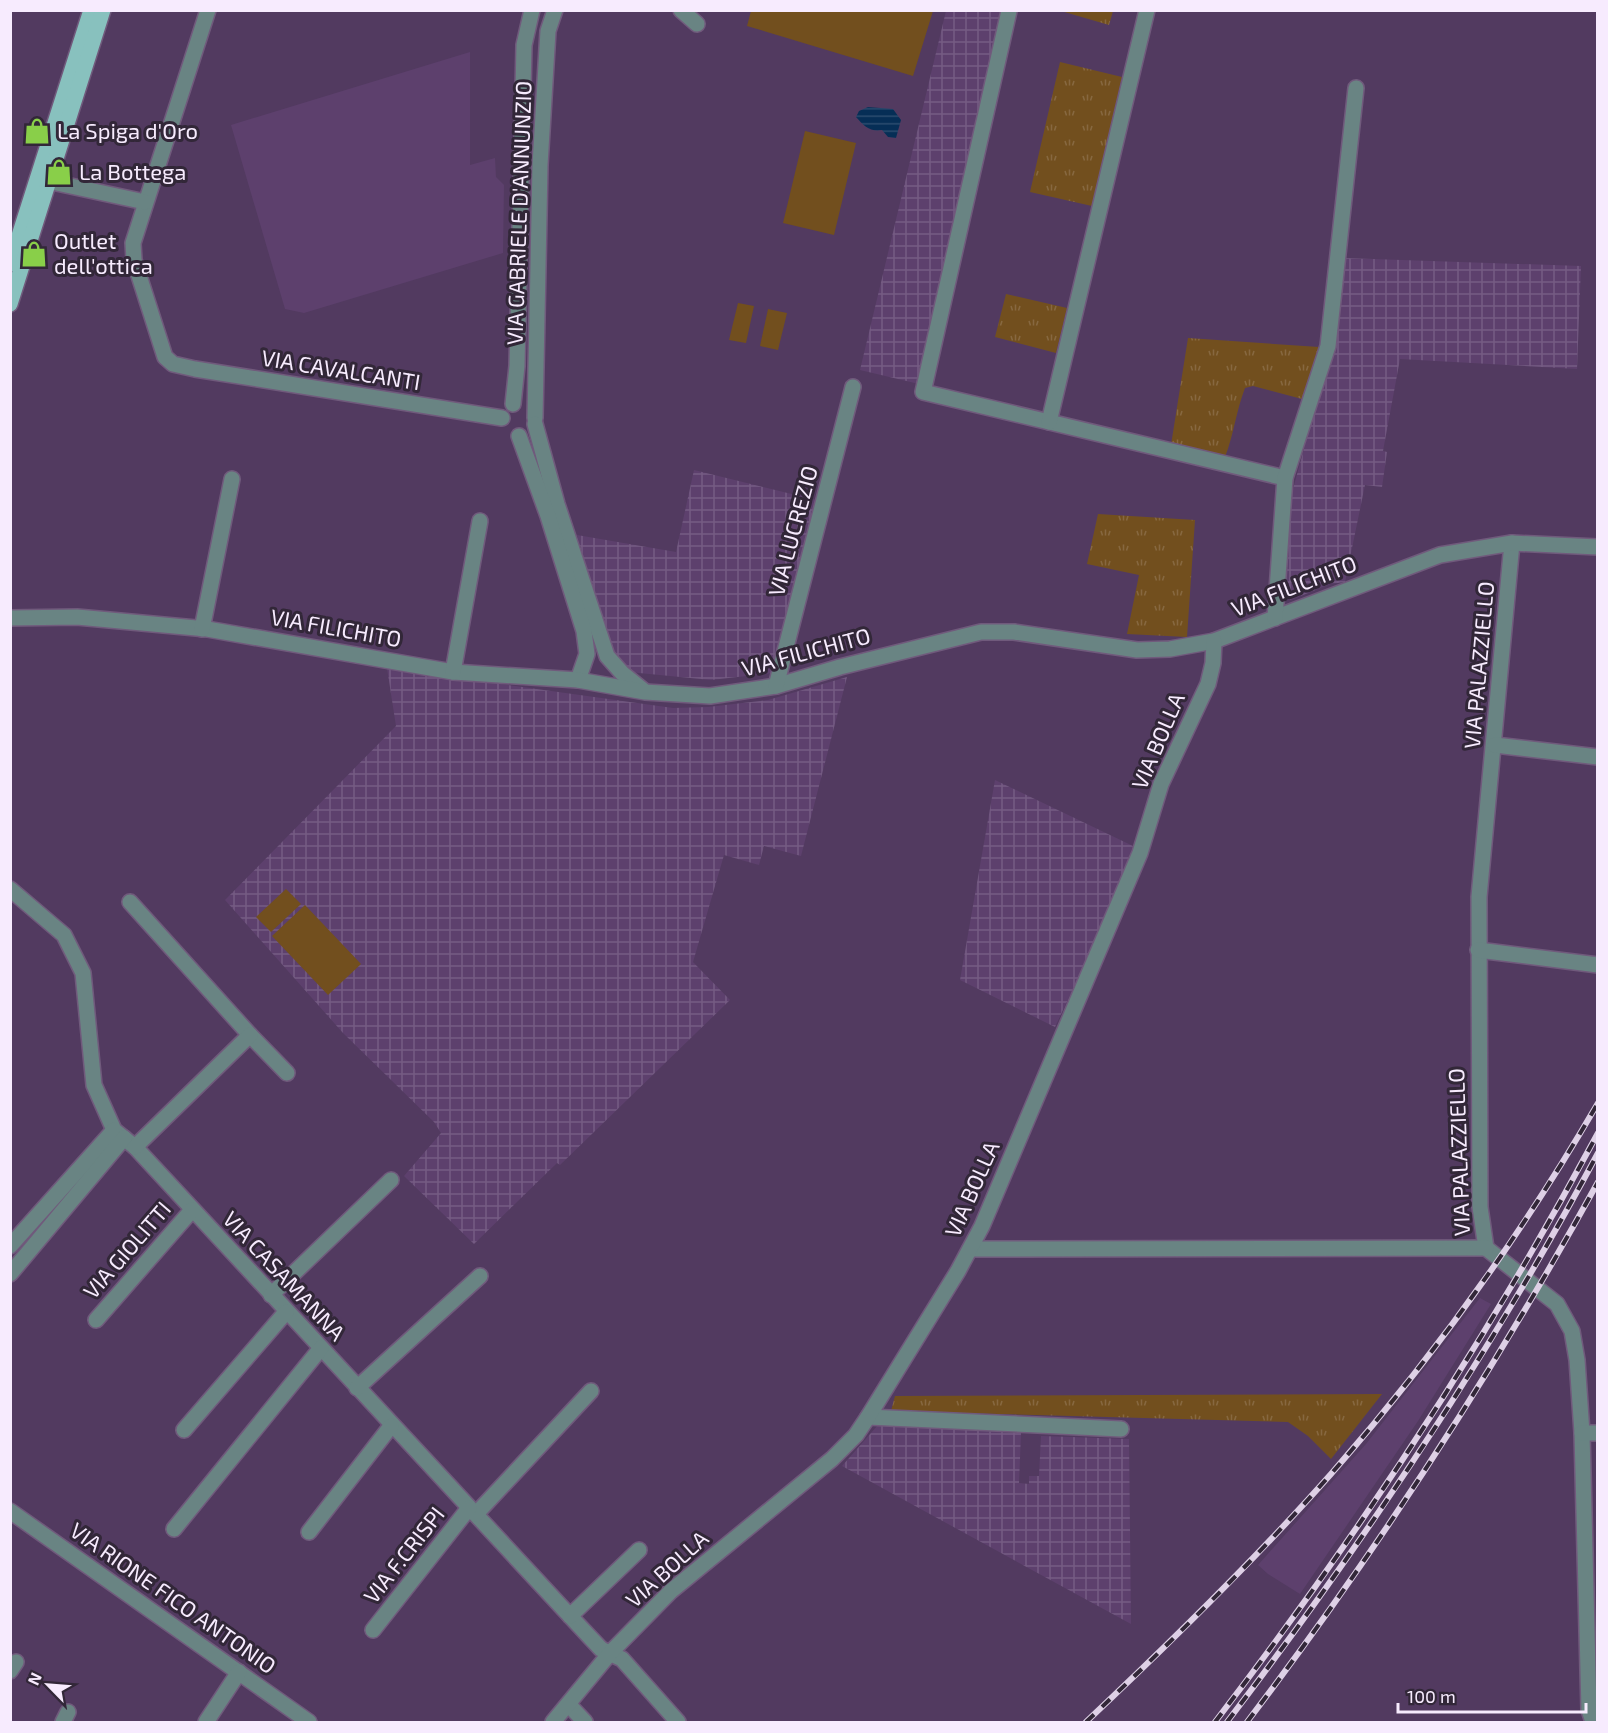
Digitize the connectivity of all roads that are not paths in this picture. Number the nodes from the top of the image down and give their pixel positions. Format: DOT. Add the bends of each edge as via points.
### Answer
graph roads {
  1 [pos="91,10"];
  2 [pos="103,10"];
  3 [pos="208,10"];
  4 [pos="532,10"];
  5 [pos="555,10"];
  6 [pos="681,10"];
  7 [pos="1147,10"];
  8 [pos="1009,11"];
  9 [pos="698,24"];
  10 [pos="1356,88"];
  11 [pos="44,180"];
  12 [pos="145,202"];
  13 [pos="10,264"];
  14 [pos="10,304"];
  15 [pos="853,387"];
  16 [pos="513,404"];
  17 [pos="502,418"];
  18 [pos="535,421"];
  19 [pos="1049,422"];
  20 [pos="519,436"];
  21 [pos="1285,478"];
  22 [pos="232,479"];
  23 [pos="480,521"];
  24 [pos="1512,543"];
  25 [pos="1598,547"];
  26 [pos="10,618"];
  27 [pos="1275,618"];
  28 [pos="202,629"];
  29 [pos="1214,641"];
  30 [pos="453,672"];
  31 [pos="578,680"];
  32 [pos="776,686"];
  33 [pos="645,692"];
  34 [pos="1495,745"];
  35 [pos="1598,757"];
  36 [pos="10,889"];
  37 [pos="130,902"];
  38 [pos="1478,950"];
  39 [pos="1598,965"];
  40 [pos="250,1035"];
  41 [pos="287,1072"];
  42 [pos="124,1138"];
  43 [pos="391,1180"];
  44 [pos="192,1210"];
  45 [pos="10,1246"];
  46 [pos="1486,1248"];
  47 [pos="970,1250"];
  48 [pos="10,1274"];
  49 [pos="480,1276"];
  50 [pos="271,1294"];
  51 [pos="286,1312"];
  52 [pos="96,1320"];
  53 [pos="321,1348"];
  54 [pos="357,1388"];
  55 [pos="591,1391"];
  56 [pos="868,1417"];
  57 [pos="391,1426"];
  58 [pos="1121,1429"];
  59 [pos="184,1430"];
  60 [pos="1590,1433"];
  61 [pos="10,1511"];
  62 [pos="472,1511"];
  63 [pos="174,1529"];
  64 [pos="309,1532"];
  65 [pos="639,1551"];
  66 [pos="570,1616"];
  67 [pos="373,1630"];
  68 [pos="1592,1634"];
  69 [pos="611,1652"];
  70 [pos="239,1672"];
  71 [pos="568,1705"];
  72 [pos="206,1722"];
  73 [pos="309,1722"];
  74 [pos="553,1722"];
  75 [pos="585,1722"];
  76 [pos="678,1722"];
  77 [pos="1593,1722"];
  1 -- 11 [label="main road"];
  2 -- 11 [label="main road"];
  3 -- 12 [label="street"];
  4 -- 16 [label="street, VIA GABRIELE D'ANNUNZIO" via="524,45"];
  5 -- 18 [label="street, VIA GABRIELE D'ANNUNZIO" via="548,31 540,165"];
  6 -- 9 [label="street"];
  7 -- 19 [label="street"];
  8 -- 19 [label="street" via="923,392"];
  10 -- 21 [label="street" via="1328,346"];
  11 -- 12 [label="street"];
  11 -- 13 [label="main road"];
  11 -- 14 [label="main road"];
  12 -- 17 [label="street, VIA CAVALCANTI" via="135,229 134,260 162,348 173,364"];
  15 -- 32 [label="street, VIA LUCREZIO"];
  16 -- 17 [label="street"];
  16 -- 18 [label="street" via="530,407"];
  17 -- 20 [label="street" via="510,434"];
  18 -- 20 [label="street" via="529,433"];
  18 -- 33 [label="street, VIA GABRIELE D'ANNUNZIO" via="557,504 607,656"];
  19 -- 21 [label="street"];
  20 -- 31 [label="street" via="549,516 584,631 587,654"];
  21 -- 27 [label="street"];
  22 -- 28 [label="street"];
  23 -- 30 [label="street"];
  24 -- 25 [label="street, VIA FILICHITO"];
  24 -- 27 [label="street, VIA FILICHITO" via="1440,555"];
  24 -- 34 [label="street, VIA PALAZZIELLO"];
  26 -- 28 [label="street, VIA FILICHITO" via="77,617"];
  27 -- 29 [label="street, VIA FILICHITO"];
  28 -- 30 [label="street, VIA FILICHITO"];
  29 -- 32 [label="street, VIA FILICHITO" via="1137,650 1014,632 981,632"];
  29 -- 47 [label="street, VIA BOLLA" via="1208,684 1161,784 1140,852"];
  30 -- 31 [label="street, VIA FILICHITO"];
  31 -- 33 [label="street, VIA FILICHITO"];
  32 -- 33 [label="street, VIA FILICHITO" via="710,696"];
  34 -- 35 [label="street"];
  34 -- 38 [label="street, VIA PALAZZIELLO" via="1479,897"];
  36 -- 42 [label="street, VIA CASAMANNA" via="64,935 83,974 94,1085"];
  37 -- 40 [label="street"];
  38 -- 39 [label="street"];
  38 -- 46 [label="street, VIA PALAZZIELLO" via="1480,1207"];
  40 -- 41 [label="street"];
  40 -- 42 [label="street"];
  42 -- 44 [label="street, VIA CASAMANNA"];
  42 -- 45 [label="street"];
  42 -- 48 [label="street"];
  43 -- 50 [label="street"];
  44 -- 50 [label="street, VIA CASAMANNA"];
  44 -- 52 [label="street, VIA GIOLITTI"];
  46 -- 47 [label="street"];
  46 -- 60 [label="street, VIA PALAZZIELLO" via="1557,1304 1572,1331"];
  47 -- 56 [label="street, VIA BOLLA"];
  49 -- 54 [label="street"];
  50 -- 51 [label="street, VIA CASAMANNA"];
  51 -- 53 [label="street, VIA CASAMANNA"];
  51 -- 59 [label="street"];
  53 -- 54 [label="street, VIA CASAMANNA"];
  53 -- 63 [label="street"];
  54 -- 57 [label="street, VIA CASAMANNA"];
  55 -- 62 [label="street, VIA F.CRISPI"];
  56 -- 58 [label="street"];
  56 -- 69 [label="street, VIA BOLLA" via="832,1459 671,1591"];
  57 -- 62 [label="street, VIA CASAMANNA"];
  57 -- 64 [label="street"];
  60 -- 68 [label="street, VIA PALAZZIELLO"];
  61 -- 70 [label="street, VIA RIONE FICO ANTONIO"];
  62 -- 66 [label="street, VIA CASAMANNA"];
  62 -- 67 [label="street, VIA F.CRISPI"];
  65 -- 66 [label="street"];
  66 -- 69 [label="street, VIA CASAMANNA" via="601,1649"];
  68 -- 77 [label="street, VIA PALAZZIELLO" via="1589,1710"];
  69 -- 71 [label="street, VIA BOLLA"];
  69 -- 76 [label="street, VIA CASAMANNA" via="622,1659"];
  70 -- 72 [label="street"];
  70 -- 73 [label="street, VIA RIONE FICO ANTONIO"];
  71 -- 74 [label="street, VIA BOLLA"];
  71 -- 75 [label="street"];
}
